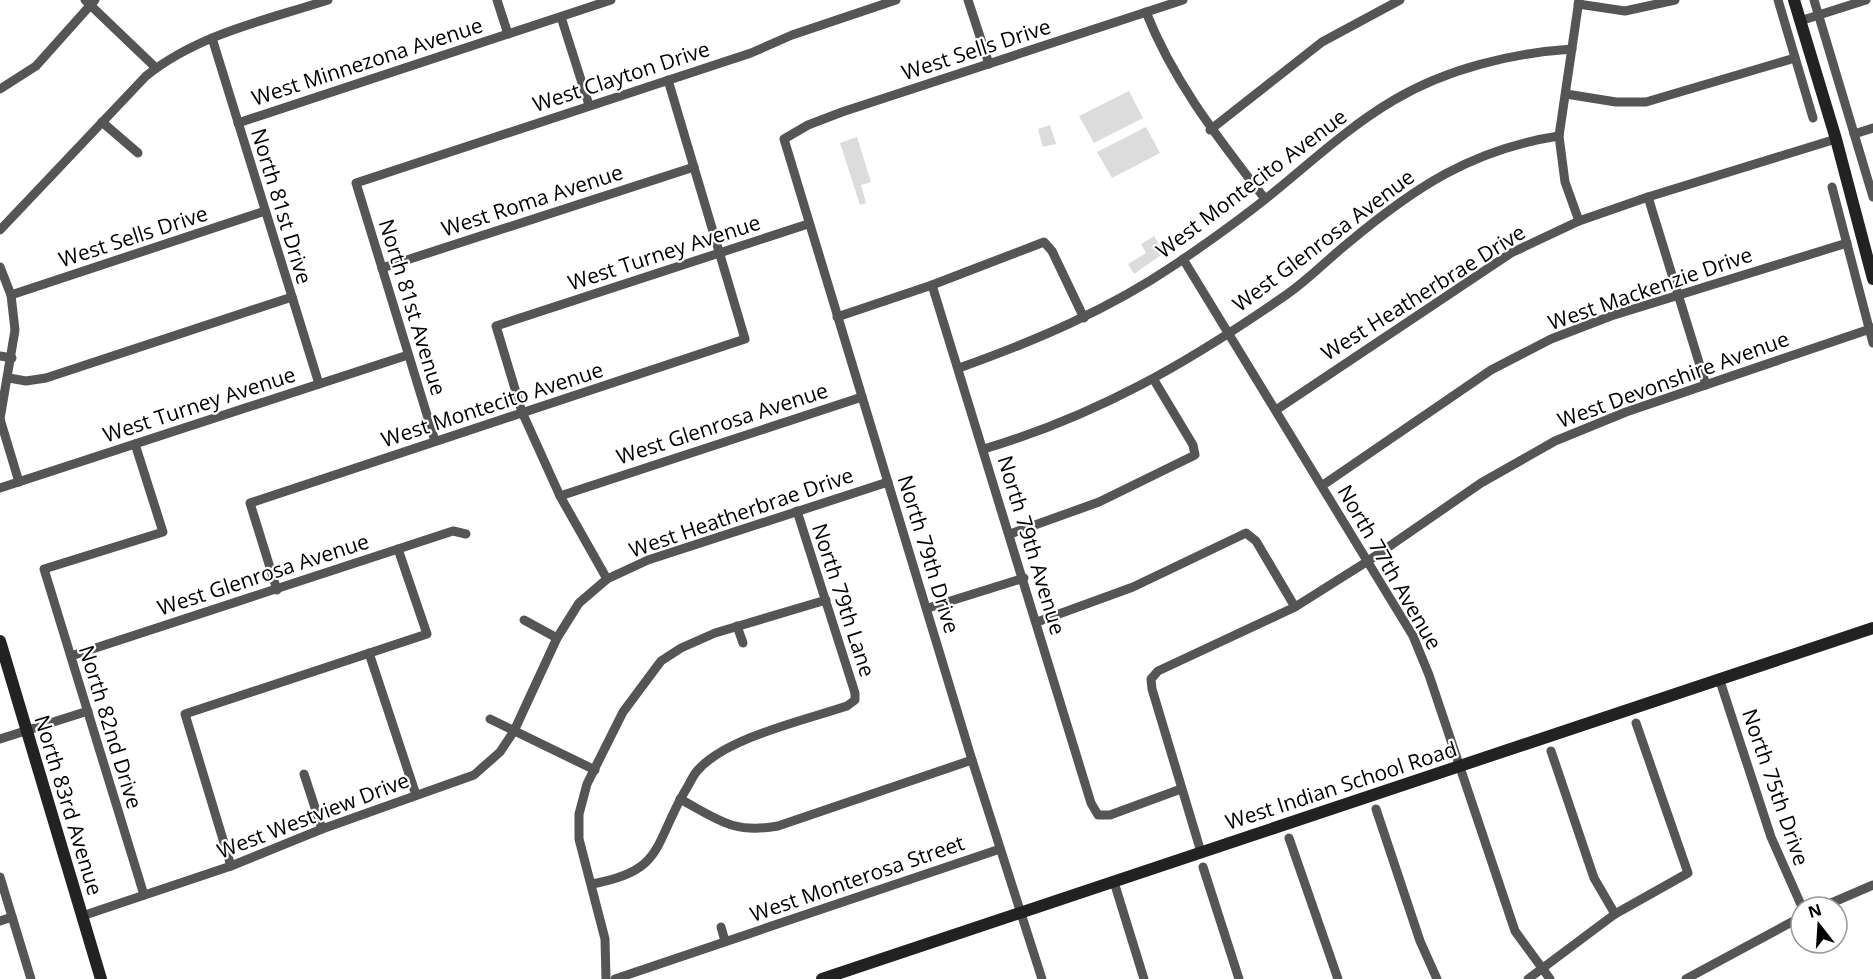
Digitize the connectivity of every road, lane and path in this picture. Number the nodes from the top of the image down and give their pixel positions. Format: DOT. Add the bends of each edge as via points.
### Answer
graph roads {
  1 [pos="328,0"];
  2 [pos="497,0"];
  3 [pos="611,0"];
  4 [pos="896,0"];
  5 [pos="968,0"];
  6 [pos="1183,0"];
  7 [pos="1400,0"];
  8 [pos="1675,0"];
  9 [pos="1778,0"];
  10 [pos="1794,0"];
  11 [pos="1814,0"];
  12 [pos="1866,0"];
  13 [pos="90,2"];
  14 [pos="1579,2"];
  15 [pos="1146,12"];
  16 [pos="1818,15"];
  17 [pos="561,16"];
  18 [pos="1800,21"];
  19 [pos="508,34"];
  20 [pos="212,38"];
  21 [pos="1572,49"];
  22 [pos="1795,58"];
  23 [pos="989,64"];
  24 [pos="156,68"];
  25 [pos="668,80"];
  26 [pos="0,89"];
  27 [pos="1566,94"];
  28 [pos="589,105"];
  29 [pos="1813,118"];
  30 [pos="102,122"];
  31 [pos="238,123"];
  32 [pos="1873,128"];
  33 [pos="1210,130"];
  34 [pos="1854,134"];
  35 [pos="1559,136"];
  36 [pos="784,138"];
  37 [pos="1836,139"];
  38 [pos="138,153"];
  39 [pos="694,167"];
  40 [pos="356,183"];
  41 [pos="1832,187"];
  42 [pos="1648,197"];
  43 [pos="1873,197"];
  44 [pos="1265,199"];
  45 [pos="265,211"];
  46 [pos="1579,221"];
  47 [pos="808,224"];
  48 [pos="0,230"];
  49 [pos="1847,243"];
  50 [pos="721,252"];
  51 [pos="1183,259"];
  52 [pos="0,267"];
  53 [pos="382,268"];
  54 [pos="1873,279"];
  55 [pos="932,285"];
  56 [pos="1678,294"];
  57 [pos="11,295"];
  58 [pos="292,297"];
  59 [pos="837,317"];
  60 [pos="1083,318"];
  61 [pos="1871,329"];
  62 [pos="1228,334"];
  63 [pos="1873,343"];
  64 [pos="408,355"];
  65 [pos="0,356"];
  66 [pos="12,358"];
  67 [pos="959,368"];
  68 [pos="9,378"];
  69 [pos="1154,381"];
  70 [pos="319,384"];
  71 [pos="1706,385"];
  72 [pos="862,397"];
  73 [pos="1276,410"];
  74 [pos="522,412"];
  75 [pos="435,441"];
  76 [pos="135,444"];
  77 [pos="984,449"];
  78 [pos="19,482"];
  79 [pos="888,482"];
  80 [pos="1323,485"];
  81 [pos="0,488"];
  82 [pos="560,496"];
  83 [pos="797,511"];
  84 [pos="466,534"];
  85 [pos="1010,534"];
  86 [pos="398,549"];
  87 [pos="1368,561"];
  88 [pos="1024,578"];
  89 [pos="607,579"];
  90 [pos="277,590"];
  91 [pos="826,600"];
  92 [pos="1296,607"];
  93 [pos="928,608"];
  94 [pos="524,620"];
  95 [pos="1037,622"];
  96 [pos="737,626"];
  97 [pos="1873,628"];
  98 [pos="557,638"];
  99 [pos="0,641"];
  100 [pos="743,643"];
  101 [pos="369,653"];
  102 [pos="71,656"];
  103 [pos="1719,678"];
  104 [pos="88,711"];
  105 [pos="490,719"];
  106 [pos="1636,723"];
  107 [pos="27,730"];
  108 [pos="514,731"];
  109 [pos="0,739"];
  110 [pos="1551,751"];
  111 [pos="972,760"];
  112 [pos="1459,766"];
  113 [pos="595,770"];
  114 [pos="304,774"];
  115 [pos="1181,789"];
  116 [pos="416,795"];
  117 [pos="680,799"];
  118 [pos="1376,810"];
  119 [pos="322,829"];
  120 [pos="1289,838"];
  121 [pos="1000,849"];
  122 [pos="1201,852"];
  123 [pos="231,866"];
  124 [pos="1203,867"];
  125 [pos="0,876"];
  126 [pos="1113,882"];
  127 [pos="591,884"];
  128 [pos="1873,885"];
  129 [pos="144,895"];
  130 [pos="1797,895"];
  131 [pos="1849,895"];
  132 [pos="1022,913"];
  133 [pos="1615,914"];
  134 [pos="82,916"];
  135 [pos="12,917"];
  136 [pos="0,921"];
  137 [pos="1789,923"];
  138 [pos="721,927"];
  139 [pos="725,941"];
  140 [pos="1541,968"];
  141 [pos="856,973"];
  142 [pos="32,979"];
  143 [pos="101,979"];
  144 [pos="606,979"];
  145 [pos="615,979"];
  146 [pos="822,979"];
  147 [pos="1042,979"];
  148 [pos="1144,979"];
  149 [pos="1239,979"];
  150 [pos="1338,979"];
  151 [pos="1437,979"];
  152 [pos="1528,979"];
  153 [pos="1550,979"];
  154 [pos="1686,979"];
  1 -- 20 [label="street"];
  2 -- 19 [label="street"];
  3 -- 17 [label="street, West Minnezona Avenue"];
  4 -- 25 [label="street, West Clayton Drive"];
  5 -- 23 [label="street"];
  6 -- 15 [label="street, West Sells Drive"];
  7 -- 33 [label="street" via="1322,42"];
  8 -- 14 [label="street" via="1625,12"];
  9 -- 22 [label="street"];
  10 -- 18 [label="main road"];
  11 -- 16 [label="street"];
  12 -- 16 [label="street"];
  13 -- 24 [label="street"];
  13 -- 26 [label="street" via="36,66"];
  14 -- 21 [label="street"];
  15 -- 23 [label="street, West Sells Drive"];
  15 -- 33 [label="street" via="1184,91"];
  16 -- 18 [label="street"];
  16 -- 34 [label="street"];
  17 -- 19 [label="street, West Minnezona Avenue"];
  17 -- 28 [label="street"];
  18 -- 37 [label="main road"];
  19 -- 31 [label="street, West Minnezona Avenue"];
  20 -- 24 [label="street" via="179,52"];
  20 -- 31 [label="street, North 81st Drive"];
  21 -- 27 [label="street"];
  21 -- 44 [label="street, West Montecito Avenue" via="1477,66 1395,99"];
  22 -- 27 [label="street" via="1646,102"];
  22 -- 29 [label="street"];
  23 -- 36 [label="street, West Sells Drive" via="834,115"];
  24 -- 30 [label="street"];
  25 -- 28 [label="street, West Clayton Drive"];
  25 -- 39 [label="street"];
  27 -- 35 [label="street"];
  28 -- 40 [label="street, West Clayton Drive"];
  30 -- 38 [label="street"];
  30 -- 48 [label="street"];
  31 -- 45 [label="street, North 81st Drive"];
  32 -- 34 [label="street"];
  33 -- 44 [label="street"];
  34 -- 43 [label="street"];
  35 -- 46 [label="street" via="1565,182"];
  35 -- 62 [label="street, West Glenrosa Avenue" via="1479,156 1414,190 1288,294"];
  36 -- 47 [label="street, North 79th Drive"];
  37 -- 42 [label="street, West Heatherbrae Drive"];
  37 -- 54 [label="main road"];
  39 -- 50 [label="street"];
  39 -- 53 [label="street, West Roma Avenue"];
  40 -- 53 [label="street, North 81st Avenue"];
  41 -- 49 [label="street"];
  42 -- 46 [label="street, West Heatherbrae Drive"];
  42 -- 56 [label="street"];
  44 -- 51 [label="street, West Montecito Avenue"];
  45 -- 57 [label="street, West Sells Drive"];
  45 -- 58 [label="street, North 81st Drive"];
  46 -- 73 [label="street, West Heatherbrae Drive" via="1511,253"];
  47 -- 50 [label="street, West Turney Avenue"];
  47 -- 59 [label="street, North 79th Drive"];
  49 -- 56 [label="street, West Mackenzie Drive"];
  49 -- 61 [label="street"];
  50 -- 74 [label="street, West Montecito Avenue" via="745,339"];
  50 -- 74 [label="street, West Turney Avenue" via="496,326"];
  51 -- 60 [label="street, West Montecito Avenue" via="1130,294"];
  51 -- 62 [label="street, North 77th Avenue"];
  52 -- 57 [label="street"];
  53 -- 64 [label="street, North 81st Avenue"];
  55 -- 59 [label="street"];
  55 -- 60 [label="street" via="1044,242 1052,251"];
  55 -- 67 [label="street, North 79th Avenue"];
  56 -- 71 [label="street"];
  56 -- 80 [label="street, West Mackenzie Drive" via="1551,339 1491,370"];
  57 -- 66 [label="street" via="15,330"];
  58 -- 68 [label="street" via="46,378"];
  58 -- 70 [label="street, North 81st Drive"];
  59 -- 72 [label="street, North 79th Drive"];
  60 -- 67 [label="street, West Montecito Avenue"];
  61 -- 63 [label="street"];
  61 -- 71 [label="street, West Devonshire Avenue"];
  62 -- 69 [label="street, West Glenrosa Avenue"];
  62 -- 73 [label="street, North 77th Avenue"];
  64 -- 70 [label="street, West Turney Avenue"];
  64 -- 75 [label="street, North 81st Avenue"];
  65 -- 66 [label="street"];
  66 -- 68 [label="street"];
  67 -- 77 [label="street, North 79th Avenue"];
  68 -- 78 [label="street" via="0,419"];
  69 -- 77 [label="street, West Glenrosa Avenue" via="1064,422"];
  69 -- 85 [label="street" via="1193,445 1195,456 1099,502"];
  70 -- 76 [label="street, West Turney Avenue"];
  71 -- 87 [label="street, West Devonshire Avenue" via="1555,441 1480,483"];
  72 -- 79 [label="street, North 79th Drive"];
  72 -- 82 [label="street, West Glenrosa Avenue"];
  73 -- 80 [label="street, North 77th Avenue"];
  74 -- 75 [label="street, West Montecito Avenue"];
  74 -- 82 [label="street"];
  75 -- 90 [label="street, West Montecito Avenue" via="250,503"];
  76 -- 78 [label="street, West Turney Avenue"];
  76 -- 102 [label="street, North 82nd Drive" via="163,532 44,569"];
  77 -- 85 [label="street, North 79th Avenue"];
  78 -- 81 [label="street, West Turney Avenue"];
  79 -- 83 [label="street, West Heatherbrae Drive"];
  79 -- 93 [label="street, North 79th Drive"];
  80 -- 87 [label="street, North 77th Avenue"];
  82 -- 89 [label="street"];
  83 -- 89 [label="street, West Heatherbrae Drive" via="648,560"];
  83 -- 91 [label="street, North 79th Lane"];
  84 -- 86 [label="street, West Glenrosa Avenue" via="453,531"];
  85 -- 88 [label="street, North 79th Avenue"];
  86 -- 90 [label="street, West Glenrosa Avenue"];
  86 -- 101 [label="street" via="427,634"];
  87 -- 92 [label="street, West Devonshire Avenue"];
  87 -- 112 [label="street, North 77th Avenue" via="1413,636"];
  88 -- 93 [label="street"];
  88 -- 95 [label="street, North 79th Avenue"];
  89 -- 98 [label="street, West Heatherbrae Drive" via="579,603"];
  90 -- 102 [label="street, West Glenrosa Avenue"];
  91 -- 96 [label="street"];
  91 -- 117 [label="street, North 79th Lane" via="855,700 720,752 696,771"];
  92 -- 95 [label="street" via="1256,541 1246,533 1133,587"];
  92 -- 115 [label="street, West Devonshire Avenue" via="1158,671 1151,679"];
  93 -- 111 [label="street, North 79th Drive"];
  94 -- 98 [label="street"];
  95 -- 115 [label="street, North 79th Avenue" via="1091,803 1098,815 1110,815"];
  96 -- 100 [label="street"];
  96 -- 113 [label="street" via="681,648 661,661 623,712"];
  97 -- 103 [label="main road, West Indian School Road"];
  98 -- 108 [label="street, West Heatherbrae Drive"];
  99 -- 107 [label="main road, North 83rd Avenue"];
  101 -- 116 [label="street"];
  101 -- 123 [label="street" via="185,714"];
  102 -- 104 [label="street, North 82nd Drive"];
  103 -- 112 [label="main road, West Indian School Road"];
  103 -- 130 [label="street, North 75th Drive" via="1771,837"];
  104 -- 107 [label="street"];
  104 -- 129 [label="street, North 82nd Drive"];
  105 -- 108 [label="street"];
  106 -- 133 [label="street" via="1688,873"];
  107 -- 109 [label="street"];
  107 -- 134 [label="main road, North 83rd Avenue"];
  108 -- 113 [label="street"];
  108 -- 116 [label="street, West Westview Drive" via="500,752 474,775"];
  110 -- 133 [label="street" via="1594,878"];
  111 -- 117 [label="street" via="778,826 753,830 731,827"];
  111 -- 121 [label="street, North 79th Drive"];
  112 -- 122 [label="main road, West Indian School Road"];
  112 -- 140 [label="street, North 77th Avenue" via="1515,931"];
  113 -- 127 [label="street" via="579,814 579,839"];
  114 -- 119 [label="street"];
  115 -- 122 [label="street"];
  116 -- 119 [label="street, West Westview Drive"];
  117 -- 127 [label="street" via="654,857 619,879"];
  118 -- 151 [label="street" via="1420,941"];
  119 -- 123 [label="street, West Westview Drive"];
  120 -- 150 [label="street"];
  121 -- 132 [label="street, North 79th Drive"];
  121 -- 139 [label="street, West Monterosa Street"];
  122 -- 126 [label="main road, West Indian School Road"];
  123 -- 129 [label="street, West Westview Drive"];
  124 -- 149 [label="street"];
  125 -- 135 [label="street"];
  126 -- 132 [label="main road, West Indian School Road"];
  126 -- 148 [label="street"];
  127 -- 144 [label="street" via="605,939"];
  128 -- 131 [label="street"];
  129 -- 134 [label="street, West Westview Drive"];
  132 -- 141 [label="main road, West Indian School Road"];
  132 -- 147 [label="street, North 79th Drive"];
  133 -- 140 [label="street"];
  134 -- 143 [label="main road, North 83rd Avenue"];
  135 -- 136 [label="street"];
  135 -- 142 [label="street"];
  137 -- 154 [label="street"];
  138 -- 139 [label="street"];
  139 -- 145 [label="street, West Monterosa Street"];
  140 -- 152 [label="street"];
  140 -- 153 [label="street, North 77th Avenue"];
  141 -- 146 [label="main road, West Indian School Road"];
}
